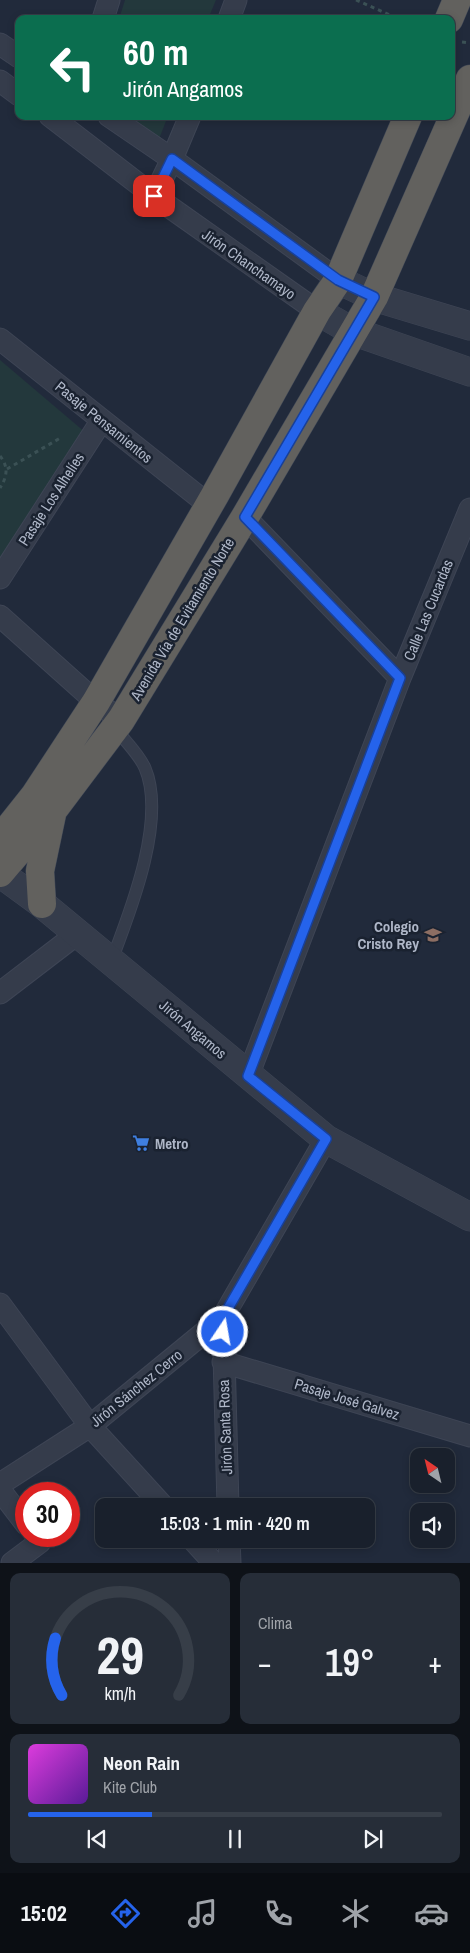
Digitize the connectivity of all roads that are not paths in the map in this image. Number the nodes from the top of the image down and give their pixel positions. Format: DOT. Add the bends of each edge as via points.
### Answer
graph roads {
  1 [pos="109,0"];
  2 [pos="236,0"];
  3 [pos="457,0"];
  4 [pos="104,15"];
  5 [pos="230,15"];
  6 [pos="451,15"];
  7 [pos="0,44"];
  8 [pos="15,54"];
  9 [pos="470,79"];
  10 [pos="0,82"];
  11 [pos="15,92"];
  12 [pos="455,113"];
  13 [pos="62,120"];
  14 [pos="115,120"];
  15 [pos="188,120"];
  16 [pos="406,120"];
  17 [pos="452,120"];
  18 [pos="172,159"];
  19 [pos="154,196"];
  20 [pos="338,280"];
  21 [pos="374,297"];
  22 [pos="316,311"];
  23 [pos="470,326"];
  24 [pos="352,331"];
  25 [pos="0,339"];
  26 [pos="470,372"];
  27 [pos="100,418"];
  28 [pos="209,505"];
  29 [pos="470,509"];
  30 [pos="245,517"];
  31 [pos="0,578"];
  32 [pos="0,616"];
  33 [pos="400,678"];
  34 [pos="96,702"];
  35 [pos="118,724"];
  36 [pos="45,802"];
  37 [pos="0,816"];
  38 [pos="0,839"];
  39 [pos="1,874"];
  40 [pos="42,904"];
  41 [pos="77,934"];
  42 [pos="111,962"];
  43 [pos="0,993"];
  44 [pos="248,1076"];
  45 [pos="326,1139"];
  46 [pos="470,1217"];
  47 [pos="0,1304"];
  48 [pos="223,1317"];
  49 [pos="223,1362"];
  50 [pos="90,1426"];
  51 [pos="470,1436"];
  52 [pos="0,1484"];
  53 [pos="0,1490"];
  54 [pos="155,1498"];
  55 [pos="228,1498"];
  56 [pos="15,1510"];
  57 [pos="33,1547"];
  58 [pos="200,1548"];
  59 [pos="229,1548"];
  60 [pos="12,1563"];
  61 [pos="214,1563"];
  62 [pos="230,1563"];
  1 -- 4 [label="street"];
  2 -- 5 [label="street"];
  3 -- 6 [label="highway"];
  7 -- 8 [label="street"];
  9 -- 12 [label="highway, Avenida Vía de Evitamiento Norte"];
  10 -- 11 [label="street"];
  13 -- 19 [label="street, Jirón Chanchamayo"];
  14 -- 18 [label="street"];
  15 -- 18 [label="street"];
  16 -- 20 [label="highway, Avenida Vía de Evitamiento Norte"];
  17 -- 21 [label="highway, Avenida Vía de Evitamiento Norte"];
  18 -- 19 [label="street"];
  18 -- 20 [label="street"];
  19 -- 22 [label="street, Jirón Chanchamayo"];
  20 -- 21 [label="street"];
  20 -- 22 [label="highway, Avenida Vía de Evitamiento Norte"];
  21 -- 23 [label="street"];
  21 -- 24 [label="highway, Avenida Vía de Evitamiento Norte"];
  22 -- 24 [label="street, Jirón Chanchamayo"];
  22 -- 28 [label="highway, Avenida Vía de Evitamiento Norte"];
  24 -- 26 [label="street, Jirón Chanchamayo"];
  24 -- 30 [label="highway, Avenida Vía de Evitamiento Norte"];
  25 -- 27 [label="street, Pasaje Pensamientos"];
  27 -- 28 [label="street, Pasaje Pensamientos"];
  27 -- 31 [label="street, Pasaje Los Alhelíes"];
  28 -- 34 [label="highway, Avenida Vía de Evitamiento Norte"];
  29 -- 33 [label="street, Calle Las Cucardas"];
  30 -- 33 [label="street"];
  30 -- 35 [label="highway, Avenida Vía de Evitamiento Norte"];
  32 -- 34 [label="street"];
  33 -- 44 [label="street, Calle Las Cucardas"];
  34 -- 35 [label="street"];
  34 -- 36 [label="highway, Avenida Vía de Evitamiento Norte"];
  35 -- 36 [label="highway, Avenida Vía de Evitamiento Norte"];
  35 -- 42 [label="lane" via="145,768 152,795 147,851 129,915"];
  36 -- 37 [label="highway"];
  36 -- 38 [label="highway, Avenida Vía de Evitamiento Norte"];
  36 -- 39 [label="highway, Avenida Vía de Evitamiento Norte"];
  36 -- 40 [label="highway" via="40,871"];
  39 -- 40 [label="street, Jirón Angamos"];
  40 -- 41 [label="street, Jirón Angamos"];
  41 -- 42 [label="street, Jirón Angamos"];
  41 -- 43 [label="street"];
  42 -- 44 [label="street, Jirón Angamos"];
  44 -- 45 [label="street, Jirón Angamos"];
  45 -- 46 [label="street, Jirón Angamos"];
  45 -- 48 [label="street, Jirón Sánchez Cerro"];
  47 -- 50 [label="street"];
  48 -- 49 [label="street, Jirón Santa Rosa"];
  48 -- 50 [label="street, Jirón Sánchez Cerro"];
  49 -- 51 [label="street, Pasaje José Galvez"];
  49 -- 55 [label="street, Jirón Santa Rosa"];
  50 -- 52 [label="street, Jirón Sánchez Cerro"];
  50 -- 54 [label="street"];
  53 -- 56 [label="street"];
  57 -- 60 [label="street"];
  58 -- 61 [label="street"];
  59 -- 62 [label="street"];
}
